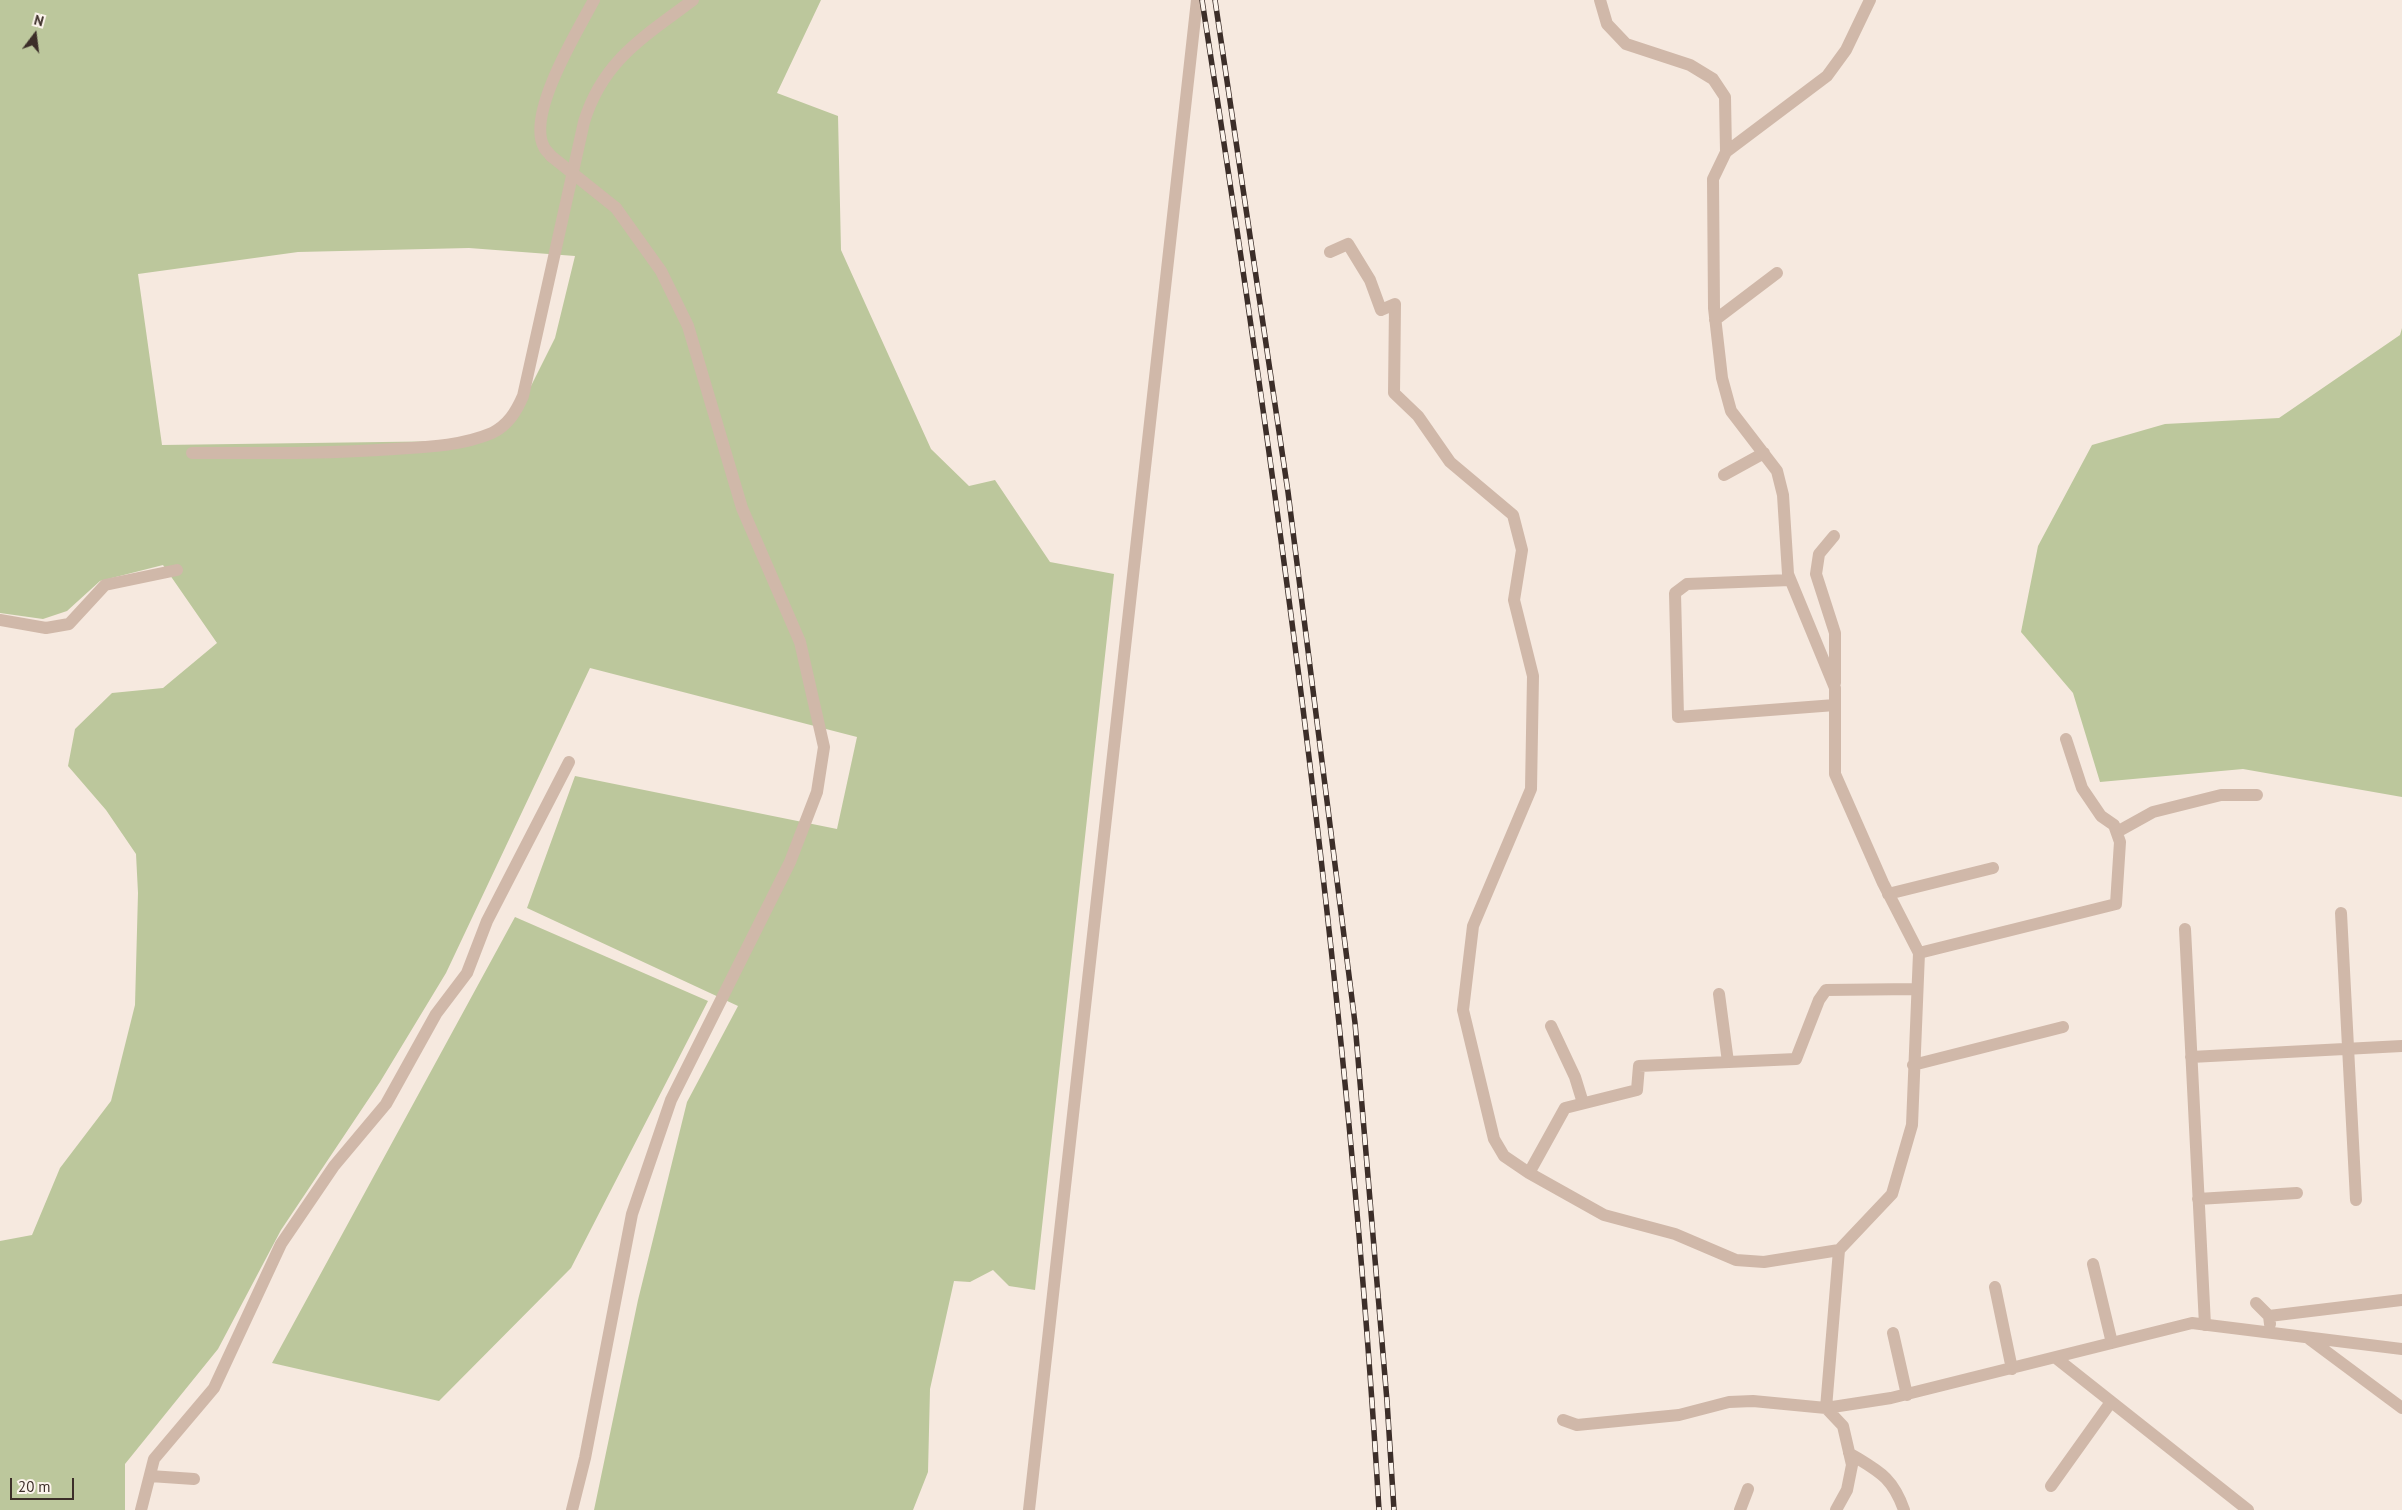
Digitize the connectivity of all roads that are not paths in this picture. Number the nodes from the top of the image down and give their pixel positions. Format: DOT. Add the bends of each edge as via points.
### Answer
graph roads {
  1 [pos="594,0"];
  2 [pos="693,0"];
  3 [pos="1198,0"];
  4 [pos="1600,0"];
  5 [pos="1870,0"];
  6 [pos="1726,152"];
  7 [pos="1330,252"];
  8 [pos="1777,273"];
  9 [pos="1715,320"];
  10 [pos="192,453"];
  11 [pos="1764,453"];
  12 [pos="1724,475"];
  13 [pos="1834,536"];
  14 [pos="177,570"];
  15 [pos="1790,580"];
  16 [pos="0,620"];
  17 [pos="1835,688"];
  18 [pos="1835,705"];
  19 [pos="2066,739"];
  20 [pos="569,762"];
  21 [pos="2257,795"];
  22 [pos="2116,832"];
  23 [pos="1993,868"];
  24 [pos="1888,894"];
  25 [pos="2341,913"];
  26 [pos="2184,930"];
  27 [pos="1919,953"];
  28 [pos="1916,989"];
  29 [pos="1719,994"];
  30 [pos="1551,1026"];
  31 [pos="2062,1027"];
  32 [pos="2402,1046"];
  33 [pos="2348,1048"];
  34 [pos="2191,1057"];
  35 [pos="1728,1062"];
  36 [pos="1913,1065"];
  37 [pos="1583,1103"];
  38 [pos="1528,1173"];
  39 [pos="2297,1193"];
  40 [pos="2198,1199"];
  41 [pos="2356,1200"];
  42 [pos="1839,1250"];
  43 [pos="2093,1264"];
  44 [pos="1995,1287"];
  45 [pos="2402,1300"];
  46 [pos="2256,1303"];
  47 [pos="2269,1316"];
  48 [pos="2205,1325"];
  49 [pos="2270,1332"];
  50 [pos="1892,1333"];
  51 [pos="2306,1336"];
  52 [pos="2112,1344"];
  53 [pos="2402,1349"];
  54 [pos="2056,1358"];
  55 [pos="2012,1369"];
  56 [pos="1907,1394"];
  57 [pos="2111,1402"];
  58 [pos="1826,1408"];
  59 [pos="2402,1408"];
  60 [pos="1563,1420"];
  61 [pos="1849,1453"];
  62 [pos="150,1476"];
  63 [pos="194,1479"];
  64 [pos="2051,1486"];
  65 [pos="1748,1489"];
  66 [pos="141,1510"];
  67 [pos="572,1510"];
  68 [pos="1029,1510"];
  69 [pos="1740,1510"];
  70 [pos="1836,1510"];
  71 [pos="1904,1510"];
  72 [pos="2248,1510"];
  1 -- 67 [label="street, bridge" via="545,100 541,129 543,146 616,208 661,271 688,326 742,508 800,642 824,747 817,792 790,862 671,1100 632,1214 586,1458"];
  2 -- 10 [label="street" via="631,46 603,78 591,99 523,396 508,422 472,440 437,446 350,452"];
  3 -- 68 [label="street"];
  4 -- 6 [label="street" via="1607,24 1626,44 1690,64 1713,79 1725,97"];
  5 -- 6 [label="street" via="1846,50 1827,76"];
  6 -- 9 [label="street" via="1713,179"];
  7 -- 38 [label="street" via="1348,244 1370,280 1381,310 1395,304 1394,393 1418,416 1450,462 1513,515 1522,550 1514,600 1533,676 1531,789 1472,926 1463,1010 1494,1140 1504,1156"];
  8 -- 9 [label="street"];
  9 -- 11 [label="street" via="1722,378 1732,410"];
  11 -- 12 [label="street"];
  11 -- 15 [label="street" via="1777,471 1783,495"];
  13 -- 17 [label="street" via="1819,554 1816,574 1835,633"];
  14 -- 16 [label="street" via="105,585 69,624 46,628"];
  15 -- 17 [label="street"];
  15 -- 18 [label="street" via="1687,584 1675,593 1678,718"];
  17 -- 18 [label="street"];
  18 -- 24 [label="street" via="1836,774"];
  19 -- 22 [label="street" via="2082,788 2100,816 2114,825"];
  20 -- 62 [label="street" via="487,921 467,973 436,1014 386,1104 334,1166 281,1244 214,1388 154,1459"];
  21 -- 22 [label="street" via="2221,795 2154,812"];
  22 -- 27 [label="street" via="2120,842 2116,904"];
  23 -- 24 [label="street"];
  24 -- 27 [label="street"];
  25 -- 33 [label="street"];
  26 -- 34 [label="street"];
  27 -- 28 [label="street"];
  28 -- 35 [label="street" via="1826,990 1796,1059"];
  28 -- 36 [label="street"];
  29 -- 35 [label="street"];
  30 -- 37 [label="street" via="1575,1077"];
  31 -- 36 [label="street"];
  32 -- 33 [label="street"];
  33 -- 34 [label="street"];
  33 -- 41 [label="street"];
  34 -- 40 [label="street"];
  35 -- 37 [label="street" via="1639,1066 1637,1090"];
  36 -- 42 [label="street" via="1912,1125 1892,1194"];
  37 -- 38 [label="street" via="1565,1108"];
  38 -- 42 [label="street" via="1604,1215 1675,1234 1736,1260 1764,1262"];
  39 -- 40 [label="street"];
  40 -- 48 [label="street"];
  42 -- 58 [label="street"];
  43 -- 52 [label="street"];
  44 -- 55 [label="street"];
  45 -- 47 [label="street"];
  46 -- 47 [label="street"];
  47 -- 49 [label="street"];
  48 -- 49 [label="street"];
  48 -- 52 [label="street" via="2192,1323"];
  49 -- 51 [label="street"];
  50 -- 56 [label="street"];
  51 -- 53 [label="street"];
  51 -- 59 [label="street"];
  52 -- 54 [label="street"];
  54 -- 55 [label="street"];
  54 -- 57 [label="street"];
  55 -- 56 [label="street"];
  56 -- 58 [label="street"];
  57 -- 64 [label="street"];
  57 -- 72 [label="street"];
  58 -- 60 [label="street" via="1729,1402 1679,1415 1577,1425"];
  58 -- 61 [label="street" via="1843,1426"];
  61 -- 70 [label="street" via="1852,1465 1847,1490"];
  61 -- 71 [label="street" via="1885,1475 1898,1493"];
  62 -- 63 [label="street"];
  62 -- 66 [label="street"];
  65 -- 69 [label="street"];
}
